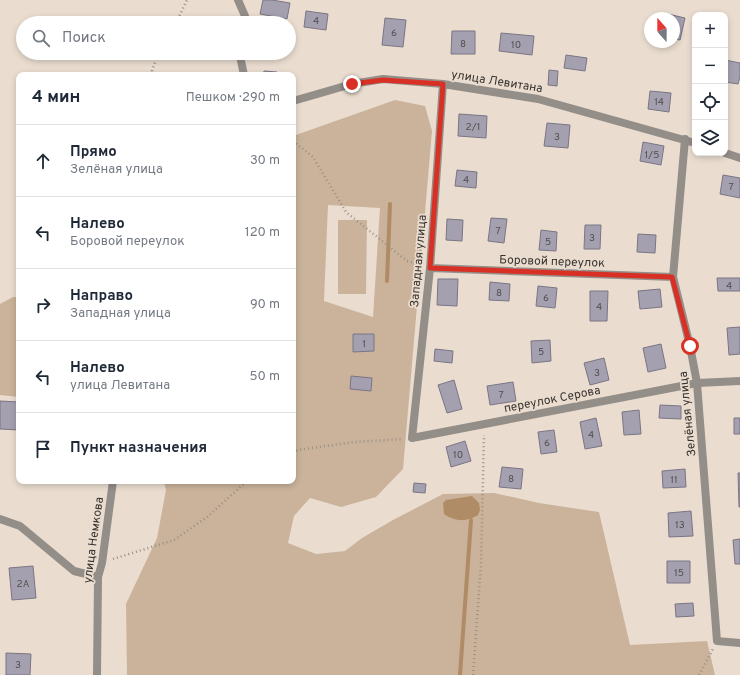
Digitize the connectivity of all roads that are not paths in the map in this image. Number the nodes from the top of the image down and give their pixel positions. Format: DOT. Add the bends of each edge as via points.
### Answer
graph roads {
  1 [pos="238,0"];
  2 [pos="245,16"];
  3 [pos="241,60"];
  4 [pos="243,72"];
  5 [pos="443,84"];
  6 [pos="296,100"];
  7 [pos="685,139"];
  8 [pos="692,142"];
  9 [pos="728,154"];
  10 [pos="740,158"];
  11 [pos="430,268"];
  12 [pos="672,277"];
  13 [pos="740,381"];
  14 [pos="697,383"];
  15 [pos="412,438"];
  16 [pos="113,484"];
  17 [pos="0,519"];
  18 [pos="98,577"];
  19 [pos="740,643"];
  20 [pos="97,675"];
  1 -- 2 [label="street"];
  3 -- 4 [label="street"];
  5 -- 6 [label="street, улица Левитана" via="383,80 352,84"];
  5 -- 7 [label="street, улица Левитана" via="538,99"];
  5 -- 11 [label="street, Западная улица"];
  7 -- 8 [label="street, улица Левитана"];
  7 -- 12 [label="street, Зелёная улица"];
  9 -- 10 [label="street"];
  11 -- 12 [label="street, Боровой переулок"];
  11 -- 15 [label="street, Западная улица"];
  12 -- 14 [label="street, Зелёная улица"];
  13 -- 14 [label="street, переулок Серова"];
  14 -- 15 [label="street, переулок Серова"];
  14 -- 19 [label="street, Зелёная улица" via="717,642"];
  16 -- 18 [label="street, улица Немкова"];
  17 -- 18 [label="street" via="20,526 74,571"];
  18 -- 20 [label="street, улица Немкова"];
}
